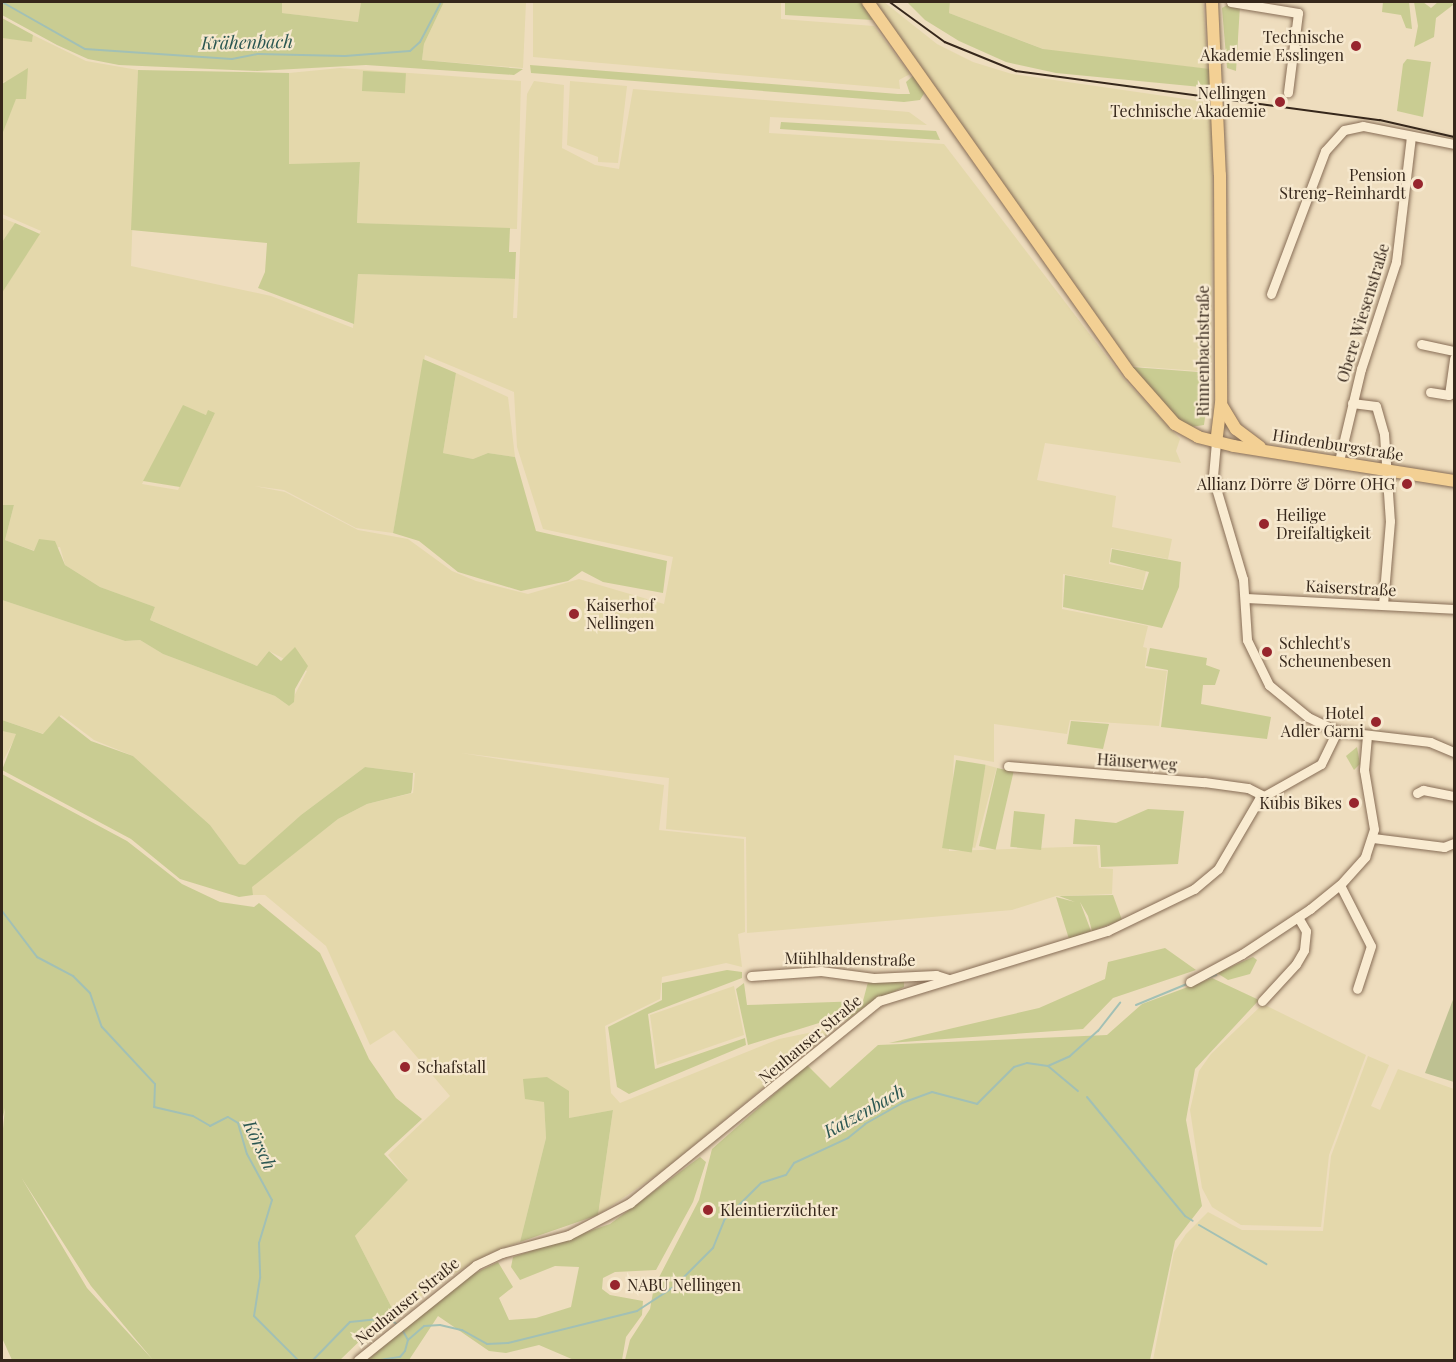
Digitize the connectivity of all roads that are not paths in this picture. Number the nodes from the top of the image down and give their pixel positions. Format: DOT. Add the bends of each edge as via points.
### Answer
graph roads {
  1 [pos="868,2"];
  2 [pos="1212,2"];
  3 [pos="1218,2"];
  4 [pos="1232,2"];
  5 [pos="1288,92"];
  6 [pos="1411,136"];
  7 [pos="1455,144"];
  8 [pos="1271,294"];
  9 [pos="1421,344"];
  10 [pos="1455,351"];
  11 [pos="1455,358"];
  12 [pos="1430,392"];
  13 [pos="1221,403"];
  14 [pos="1352,403"];
  15 [pos="1216,442"];
  16 [pos="1269,451"];
  17 [pos="1339,461"];
  18 [pos="1386,470"];
  19 [pos="1455,481"];
  20 [pos="1246,598"];
  21 [pos="1383,605"];
  22 [pos="1455,609"];
  23 [pos="1337,731"];
  24 [pos="1367,738"];
  25 [pos="1455,752"];
  26 [pos="1008,766"];
  27 [pos="1417,793"];
  28 [pos="1262,795"];
  29 [pos="1455,796"];
  30 [pos="1373,838"];
  31 [pos="1455,843"];
  32 [pos="1340,885"];
  33 [pos="1298,917"];
  34 [pos="751,976"];
  35 [pos="948,979"];
  36 [pos="1190,982"];
  37 [pos="1357,989"];
  38 [pos="1262,1001"];
  39 [pos="358,1360"];
  1 -- 15 [label="main road, Hindenburgstraße" via="1148,397 1182,429"];
  2 -- 3 [label="street"];
  2 -- 13 [label="main road, Rinnenbachstraße" via="1220,167"];
  4 -- 5 [label="street" via="1298,13"];
  6 -- 7 [label="street"];
  6 -- 8 [label="street" via="1354,126 1330,144"];
  6 -- 14 [label="street, Obere Wiesenstraße" via="1396,262"];
  9 -- 10 [label="street"];
  11 -- 12 [label="street" via="1449,395"];
  13 -- 15 [label="main road, Rinnenbachstraße"];
  13 -- 16 [label="main road" via="1236,429"];
  14 -- 17 [label="street, Obere Wiesenstraße"];
  14 -- 18 [label="street" via="1377,408 1384,434"];
  15 -- 16 [label="main road, Hindenburgstraße"];
  15 -- 20 [label="street, Rinnenbachstraße" via="1215,485"];
  16 -- 17 [label="main road, Hindenburgstraße"];
  17 -- 18 [label="main road, Hindenburgstraße"];
  18 -- 19 [label="main road, Hindenburgstraße"];
  18 -- 21 [label="street" via="1390,522"];
  20 -- 21 [label="street, Kaiserstraße"];
  20 -- 23 [label="street, Rinnenbachstraße" via="1247,640 1269,685 1308,717"];
  21 -- 22 [label="street, Kaiserstraße"];
  23 -- 24 [label="street, Rinnenbachstraße"];
  23 -- 28 [label="street" via="1321,764"];
  24 -- 25 [label="street, Rinnenbachstraße" via="1430,742"];
  24 -- 30 [label="street" via="1364,770 1373,813"];
  26 -- 28 [label="street, Häuserweg" via="1181,779 1242,787"];
  27 -- 29 [label="street" via="1423,790"];
  28 -- 35 [label="street, Neuhauser Straße" via="1218,869 1185,895 1098,934"];
  30 -- 31 [label="street" via="1444,847"];
  30 -- 32 [label="street" via="1367,854"];
  32 -- 33 [label="street"];
  32 -- 37 [label="street" via="1371,946"];
  33 -- 36 [label="street"];
  33 -- 38 [label="street" via="1306,931 1304,950"];
  34 -- 35 [label="street, Mühlhaldenstraße" via="821,971 874,978 936,975"];
  35 -- 39 [label="street, Neuhauser Straße" via="874,1005 706,1145 612,1215 569,1235 490,1258 463,1274"];
}
